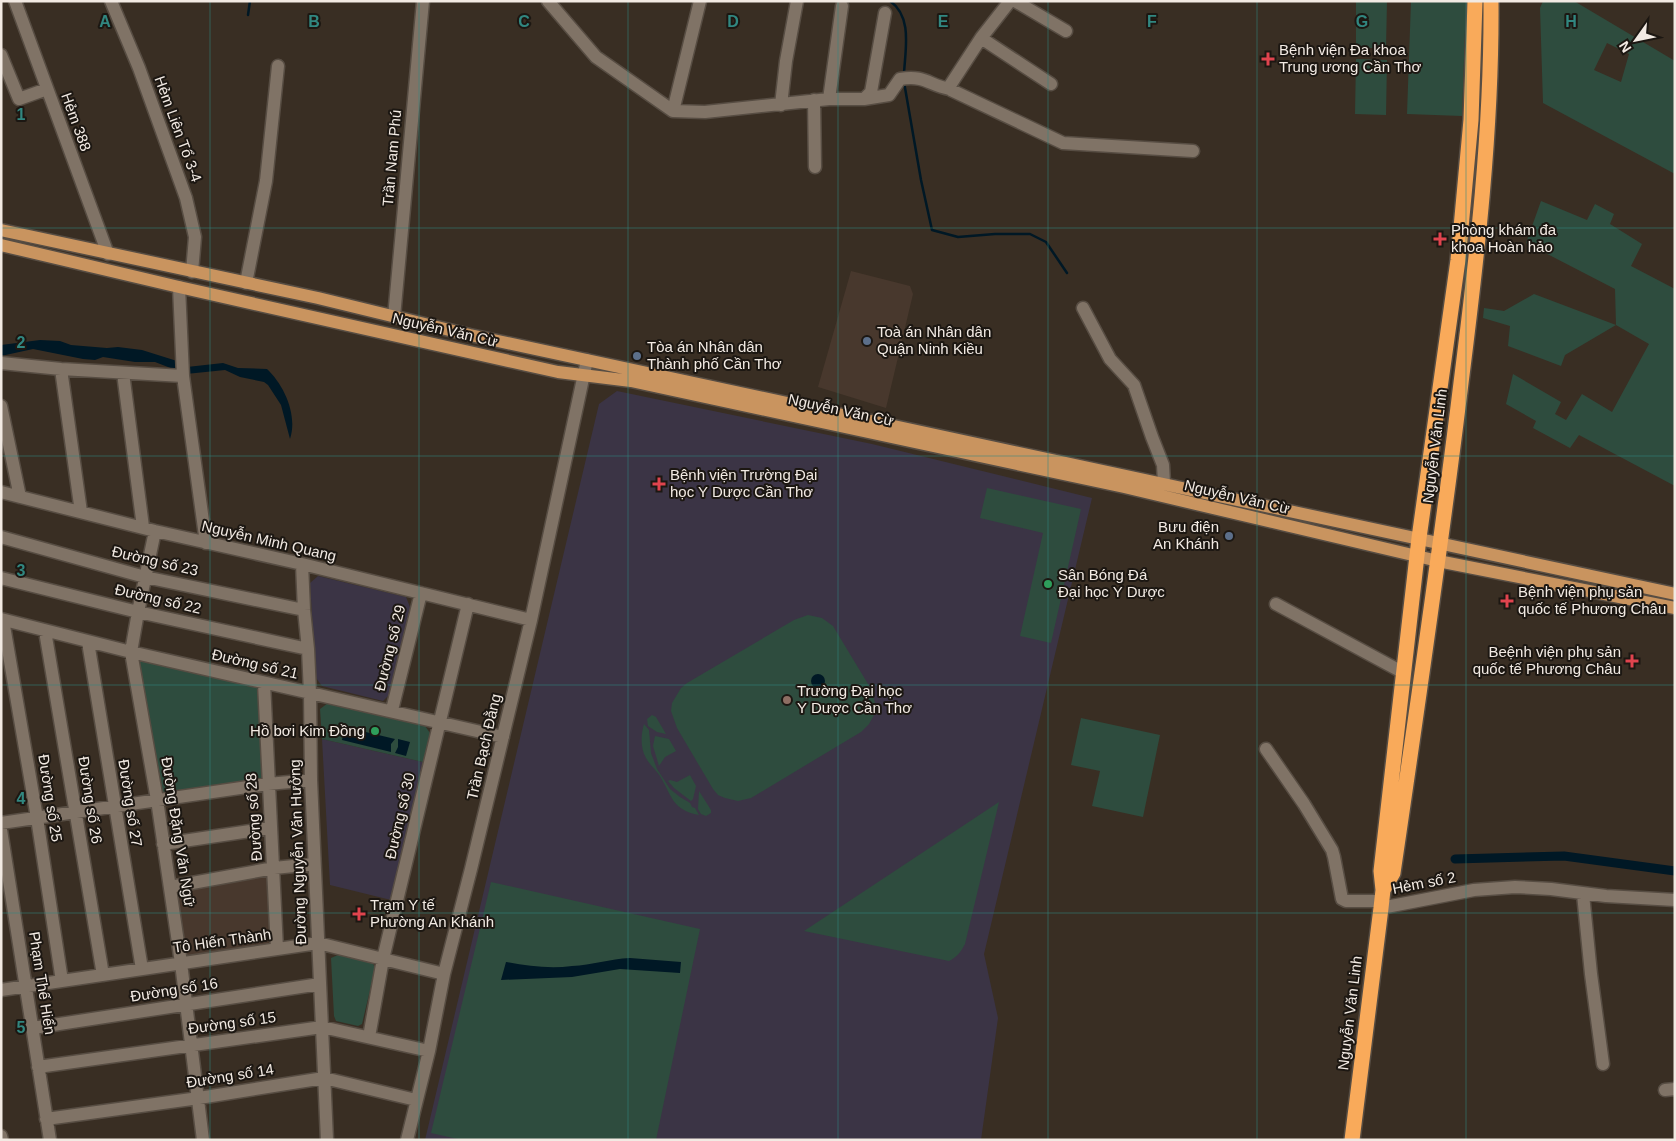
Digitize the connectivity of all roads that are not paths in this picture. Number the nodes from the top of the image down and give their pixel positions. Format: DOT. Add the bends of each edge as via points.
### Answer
graph roads {
  1 [pos="15,1"];
  2 [pos="111,1"];
  3 [pos="422,1"];
  4 [pos="548,1"];
  5 [pos="700,1"];
  6 [pos="797,1"];
  7 [pos="1010,1"];
  8 [pos="1015,1"];
  9 [pos="1475,1"];
  10 [pos="1492,1"];
  11 [pos="842,6"];
  12 [pos="885,13"];
  13 [pos="1066,31"];
  14 [pos="981,38"];
  15 [pos="1,55"];
  16 [pos="278,66"];
  17 [pos="1051,84"];
  18 [pos="950,89"];
  19 [pos="47,90"];
  20 [pos="829,99"];
  21 [pos="864,99"];
  22 [pos="814,100"];
  23 [pos="781,105"];
  24 [pos="673,111"];
  25 [pos="1471,120"];
  26 [pos="1488,120"];
  27 [pos="1192,151"];
  28 [pos="815,167"];
  29 [pos="1,230"];
  30 [pos="1,245"];
  31 [pos="108,254"];
  32 [pos="192,272"];
  33 [pos="246,283"];
  34 [pos="179,287"];
  35 [pos="1083,308"];
  36 [pos="394,317"];
  37 [pos="587,360"];
  38 [pos="1,363"];
  39 [pos="61,369"];
  40 [pos="123,373"];
  41 [pos="584,374"];
  42 [pos="183,375"];
  43 [pos="1,406"];
  44 [pos="1164,483"];
  45 [pos="1,492"];
  46 [pos="20,497"];
  47 [pos="81,512"];
  48 [pos="149,529"];
  49 [pos="1,537"];
  50 [pos="1419,538"];
  51 [pos="206,543"];
  52 [pos="1441,544"];
  53 [pos="1417,556"];
  54 [pos="1438,561"];
  55 [pos="302,564"];
  56 [pos="145,576"];
  57 [pos="1,578"];
  58 [pos="421,593"];
  59 [pos="1675,594"];
  60 [pos="468,604"];
  61 [pos="1276,604"];
  62 [pos="1675,608"];
  63 [pos="304,610"];
  64 [pos="138,612"];
  65 [pos="2,620"];
  66 [pos="531,620"];
  67 [pos="46,630"];
  68 [pos="88,642"];
  69 [pos="308,649"];
  70 [pos="131,652"];
  71 [pos="1404,673"];
  72 [pos="264,683"];
  73 [pos="310,693"];
  74 [pos="392,710"];
  75 [pos="439,721"];
  76 [pos="503,737"];
  77 [pos="1266,749"];
  78 [pos="311,780"];
  79 [pos="268,784"];
  80 [pos="157,800"];
  81 [pos="114,807"];
  82 [pos="76,813"];
  83 [pos="37,818"];
  84 [pos="1,823"];
  85 [pos="270,828"];
  86 [pos="1,830"];
  87 [pos="163,844"];
  88 [pos="314,864"];
  89 [pos="274,868"];
  90 [pos="170,887"];
  91 [pos="1583,894"];
  92 [pos="1382,900"];
  93 [pos="1675,900"];
  94 [pos="318,943"];
  95 [pos="278,949"];
  96 [pos="383,959"];
  97 [pos="181,963"];
  98 [pos="142,969"];
  99 [pos="444,974"];
  100 [pos="102,975"];
  101 [pos="62,981"];
  102 [pos="320,984"];
  103 [pos="26,986"];
  104 [pos="1,990"];
  105 [pos="186,1004"];
  106 [pos="322,1026"];
  107 [pos="33,1028"];
  108 [pos="369,1037"];
  109 [pos="192,1045"];
  110 [pos="429,1051"];
  111 [pos="1603,1064"];
  112 [pos="38,1067"];
  113 [pos="324,1078"];
  114 [pos="199,1098"];
  115 [pos="416,1100"];
  116 [pos="46,1119"];
  117 [pos="50,1140"];
  118 [pos="203,1140"];
  119 [pos="327,1140"];
  120 [pos="407,1140"];
  121 [pos="1352,1140"];
  1 -- 19 [label="street, Hẻm 388"];
  2 -- 32 [label="street, Hẻm Liên Tổ 3-4" via="186,198 195,236"];
  3 -- 36 [label="street, Trần Nam Phú"];
  4 -- 24 [label="street" via="596,56"];
  5 -- 24 [label="street"];
  6 -- 23 [label="street"];
  7 -- 14 [label="street"];
  8 -- 13 [label="street"];
  9 -- 25 [label="highway, Nguyễn Văn Linh"];
  10 -- 26 [label="highway, Nguyễn Văn Linh"];
  11 -- 20 [label="street"];
  12 -- 21 [label="street" via="871,92"];
  14 -- 17 [label="street"];
  14 -- 18 [label="street"];
  15 -- 19 [label="street" via="19,99"];
  16 -- 33 [label="street" via="266,181"];
  18 -- 21 [label="street" via="921,78 906,78 889,95"];
  18 -- 27 [label="street" via="1063,143"];
  19 -- 31 [label="street, Hẻm 388"];
  20 -- 21 [label="street"];
  20 -- 22 [label="street"];
  22 -- 23 [label="street"];
  22 -- 28 [label="street"];
  23 -- 24 [label="street" via="705,112"];
  25 -- 26 [label="highway"];
  25 -- 50 [label="highway, Nguyễn Văn Linh" via="1455,290"];
  26 -- 52 [label="highway, Nguyễn Văn Linh" via="1475,271"];
  29 -- 31 [label="main road, Nguyễn Văn Cừ"];
  30 -- 34 [label="main road, Nguyễn Văn Cừ"];
  31 -- 32 [label="main road, Nguyễn Văn Cừ"];
  32 -- 33 [label="main road, Nguyễn Văn Cừ"];
  33 -- 36 [label="main road, Nguyễn Văn Cừ"];
  34 -- 41 [label="main road, Nguyễn Văn Cừ" via="558,372"];
  34 -- 42 [label="street"];
  35 -- 44 [label="street" via="1110,359 1134,385 1163,465"];
  36 -- 37 [label="main road, Nguyễn Văn Cừ"];
  37 -- 41 [label="street, Trần Bạch Đằng"];
  37 -- 44 [label="main road, Nguyễn Văn Cừ"];
  38 -- 39 [label="street"];
  39 -- 40 [label="street"];
  39 -- 47 [label="street"];
  40 -- 42 [label="street"];
  40 -- 48 [label="street, Đường Đặng Văn Ngữ"];
  41 -- 53 [label="main road, Nguyễn Văn Cừ" via="631,381 1091,480"];
  41 -- 66 [label="street, Trần Bạch Đằng"];
  42 -- 51 [label="street"];
  43 -- 46 [label="street"];
  44 -- 50 [label="main road, Nguyễn Văn Cừ"];
  45 -- 46 [label="street, Nguyễn Minh Quang"];
  46 -- 47 [label="street, Nguyễn Minh Quang"];
  47 -- 48 [label="street, Nguyễn Minh Quang"];
  48 -- 51 [label="street, Nguyễn Minh Quang"];
  48 -- 56 [label="street, Đường Đặng Văn Ngữ"];
  49 -- 56 [label="street, Đường số 23"];
  50 -- 52 [label="main road, Nguyễn Văn Cừ"];
  50 -- 53 [label="highway, Nguyễn Văn Linh"];
  51 -- 55 [label="street, Nguyễn Minh Quang"];
  52 -- 54 [label="highway, Nguyễn Văn Linh"];
  52 -- 59 [label="main road, Nguyễn Văn Cừ"];
  53 -- 54 [label="main road, Nguyễn Văn Cừ"];
  53 -- 71 [label="highway, Nguyễn Văn Linh"];
  54 -- 62 [label="main road, Nguyễn Văn Cừ"];
  54 -- 92 [label="highway, Nguyễn Văn Linh" via="1393,873"];
  55 -- 58 [label="street, Nguyễn Minh Quang"];
  55 -- 63 [label="street, Đường Nguyễn Văn Hưởng"];
  56 -- 63 [label="street, Đường số 23"];
  56 -- 64 [label="street, Đường Đặng Văn Ngữ"];
  57 -- 64 [label="street, Đường số 22"];
  58 -- 60 [label="street, Nguyễn Minh Quang"];
  58 -- 74 [label="street, Đường số 29"];
  60 -- 66 [label="street, Nguyễn Minh Quang"];
  60 -- 75 [label="street, Đường số 30"];
  61 -- 71 [label="street"];
  63 -- 69 [label="street, Đường Nguyễn Văn Hưởng"];
  64 -- 69 [label="street, Đường số 22"];
  64 -- 70 [label="street, Đường Đặng Văn Ngữ"];
  65 -- 67 [label="street, Đường số 21"];
  65 -- 83 [label="street, Đường số 25"];
  66 -- 76 [label="street, Trần Bạch Đằng"];
  67 -- 68 [label="street, Đường số 21"];
  67 -- 82 [label="street, Đường số 26"];
  68 -- 70 [label="street, Đường số 21"];
  68 -- 81 [label="street, Đường số 27"];
  69 -- 73 [label="street, Đường Nguyễn Văn Hưởng"];
  70 -- 72 [label="street, Đường số 21"];
  70 -- 80 [label="street, Đường Đặng Văn Ngữ"];
  71 -- 92 [label="highway, Nguyễn Văn Linh" via="1381,871"];
  72 -- 73 [label="street, Đường số 21"];
  72 -- 79 [label="street, Đường số 28"];
  73 -- 74 [label="street, Đường số 21"];
  73 -- 78 [label="street, Đường Nguyễn Văn Hưởng"];
  74 -- 75 [label="street, Đường số 21"];
  75 -- 76 [label="street, Đường số 21"];
  75 -- 96 [label="street, Đường số 30"];
  76 -- 99 [label="street, Trần Bạch Đằng"];
  77 -- 92 [label="street, Hẻm số 2" via="1332,850 1342,899 1346,902"];
  78 -- 79 [label="street"];
  78 -- 88 [label="street, Đường Nguyễn Văn Hưởng"];
  79 -- 80 [label="street"];
  79 -- 85 [label="street, Đường số 28"];
  80 -- 81 [label="street"];
  80 -- 87 [label="street, Đường Đặng Văn Ngữ"];
  81 -- 82 [label="street"];
  81 -- 98 [label="street, Đường số 27"];
  82 -- 83 [label="street"];
  82 -- 100 [label="street, Đường số 26"];
  83 -- 84 [label="street"];
  83 -- 101 [label="street, Đường số 25"];
  85 -- 87 [label="street"];
  85 -- 89 [label="street, Đường số 28"];
  86 -- 103 [label="street, Phạm Thế Hiển"];
  87 -- 90 [label="street, Đường Đặng Văn Ngữ"];
  88 -- 89 [label="street"];
  88 -- 94 [label="street, Đường Nguyễn Văn Hưởng"];
  89 -- 90 [label="street"];
  89 -- 95 [label="street, Đường số 28"];
  90 -- 97 [label="street, Đường Đặng Văn Ngữ"];
  91 -- 92 [label="street, Hẻm số 2" via="1533,888 1474,890"];
  91 -- 93 [label="street, Hẻm số 2"];
  91 -- 111 [label="street"];
  92 -- 121 [label="highway, Nguyễn Văn Linh"];
  94 -- 95 [label="street, Tô Hiến Thành"];
  94 -- 96 [label="street, Tô Hiến Thành"];
  94 -- 102 [label="street, Đường Nguyễn Văn Hưởng"];
  95 -- 97 [label="street, Tô Hiến Thành"];
  96 -- 99 [label="street, Tô Hiến Thành"];
  96 -- 108 [label="street, Đường số 30"];
  97 -- 98 [label="street, Tô Hiến Thành"];
  97 -- 105 [label="street, Đường Đặng Văn Ngữ"];
  98 -- 100 [label="street, Tô Hiến Thành"];
  99 -- 110 [label="street, Trần Bạch Đằng"];
  100 -- 101 [label="street, Tô Hiến Thành"];
  101 -- 103 [label="street, Tô Hiến Thành"];
  102 -- 105 [label="street, Đường số 16"];
  102 -- 106 [label="street, Đường Nguyễn Văn Hưởng"];
  103 -- 104 [label="street, Tô Hiến Thành"];
  103 -- 107 [label="street, Phạm Thế Hiển"];
  105 -- 107 [label="street, Đường số 16"];
  105 -- 109 [label="street, Đường Đặng Văn Ngữ"];
  106 -- 108 [label="street, Đường số 15"];
  106 -- 109 [label="street, Đường số 15"];
  106 -- 113 [label="street, Đường Nguyễn Văn Hưởng"];
  107 -- 112 [label="street, Phạm Thế Hiển"];
  108 -- 110 [label="street, Đường số 15"];
  109 -- 112 [label="street, Đường số 15"];
  109 -- 114 [label="street, Đường Đặng Văn Ngữ"];
  110 -- 115 [label="street, Trần Bạch Đằng"];
  112 -- 116 [label="street, Phạm Thế Hiển"];
  113 -- 114 [label="street, Đường số 14"];
  113 -- 115 [label="street, Đường số 14"];
  113 -- 119 [label="street, Đường Nguyễn Văn Hưởng"];
  114 -- 116 [label="street, Đường số 14"];
  114 -- 118 [label="street, Đường Đặng Văn Ngữ"];
  115 -- 120 [label="street, Trần Bạch Đằng"];
  116 -- 117 [label="street, Phạm Thế Hiển"];
}
